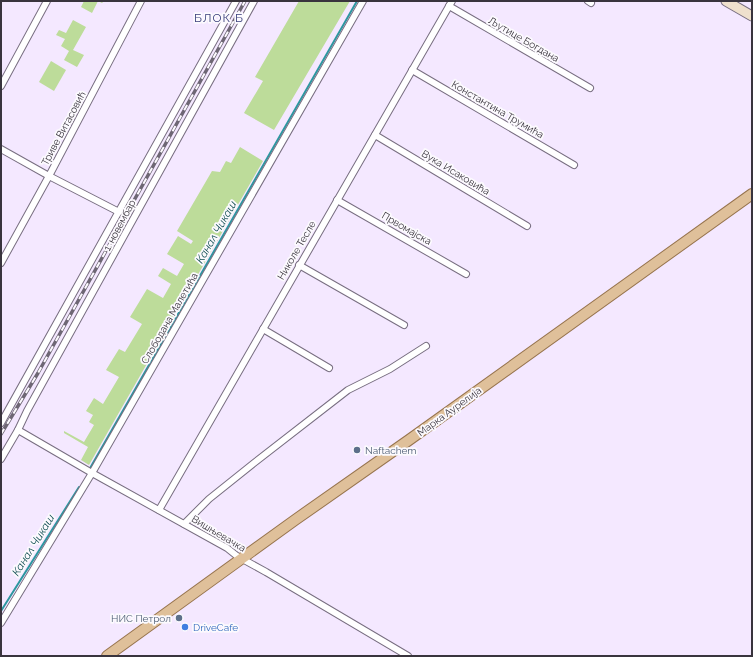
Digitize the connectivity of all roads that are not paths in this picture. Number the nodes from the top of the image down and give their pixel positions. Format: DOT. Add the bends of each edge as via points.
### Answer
graph roads {
  1 [pos="47,1"];
  2 [pos="141,1"];
  3 [pos="236,1"];
  4 [pos="254,1"];
  5 [pos="363,1"];
  6 [pos="726,1"];
  7 [pos="450,4"];
  8 [pos="752,16"];
  9 [pos="412,70"];
  10 [pos="1,86"];
  11 [pos="590,88"];
  12 [pos="375,135"];
  13 [pos="1,149"];
  14 [pos="574,165"];
  15 [pos="49,176"];
  16 [pos="752,194"];
  17 [pos="337,200"];
  18 [pos="119,212"];
  19 [pos="527,226"];
  20 [pos="1,263"];
  21 [pos="299,265"];
  22 [pos="466,274"];
  23 [pos="404,325"];
  24 [pos="263,329"];
  25 [pos="426,346"];
  26 [pos="329,368"];
  27 [pos="1,423"];
  28 [pos="18,430"];
  29 [pos="2,456"];
  30 [pos="92,474"];
  31 [pos="159,510"];
  32 [pos="184,524"];
  33 [pos="242,559"];
  34 [pos="1,623"];
  35 [pos="107,656"];
  36 [pos="408,656"];
  1 -- 10 [label="street"];
  2 -- 15 [label="street, Триве Витасовић"];
  3 -- 18 [label="street, 1. новембар"];
  4 -- 28 [label="street, 1. новембар"];
  5 -- 30 [label="street, Слободана Малетића"];
  6 -- 8 [label="street"];
  7 -- 9 [label="street, Николе Тесле"];
  7 -- 11 [label="street, Љутице Богдана"];
  9 -- 12 [label="street, Николе Тесле"];
  9 -- 14 [label="street, Константина Трумића"];
  12 -- 17 [label="street, Николе Тесле"];
  12 -- 19 [label="street, Вука Исаковића"];
  13 -- 15 [label="street"];
  15 -- 18 [label="street"];
  15 -- 20 [label="street, Триве Витасовић"];
  16 -- 33 [label="main road, Марка Аурелија"];
  17 -- 21 [label="street, Николе Тесле"];
  17 -- 22 [label="street, Првомајска"];
  18 -- 27 [label="street, 1. новембар"];
  21 -- 23 [label="street"];
  21 -- 24 [label="street, Николе Тесле"];
  24 -- 26 [label="street"];
  24 -- 31 [label="street, Николе Тесле"];
  25 -- 32 [label="street" via="390,369 348,390 248,467 209,499"];
  28 -- 29 [label="street, 1. новембар"];
  28 -- 30 [label="street, Вишњевачка"];
  30 -- 31 [label="street, Вишњевачка"];
  30 -- 34 [label="street, Слободана Малетића"];
  31 -- 32 [label="street, Вишњевачка"];
  32 -- 33 [label="street, Вишњевачка"];
  33 -- 35 [label="main road, Марка Аурелија"];
  33 -- 36 [label="street, Вишњевачка"];
}
